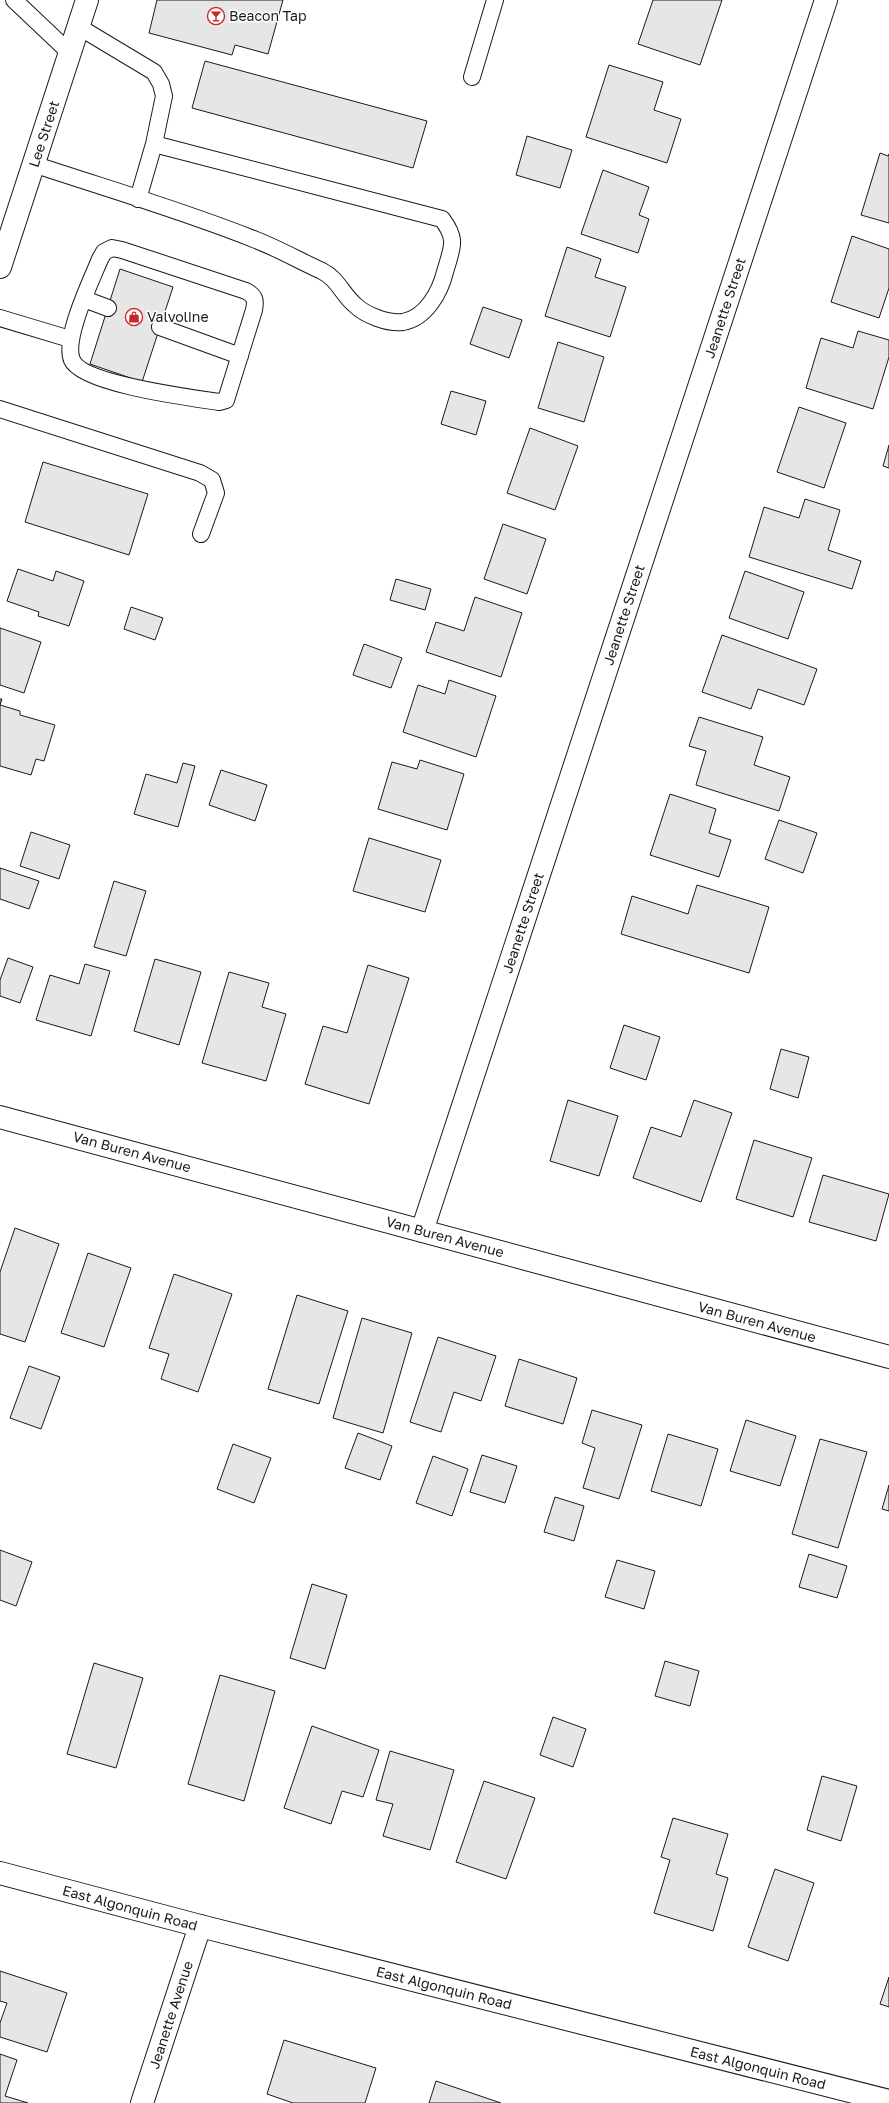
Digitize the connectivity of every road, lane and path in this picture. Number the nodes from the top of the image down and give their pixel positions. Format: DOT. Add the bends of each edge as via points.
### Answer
graph roads {
  1 [pos="14,0"];
  2 [pos="87,0"];
  3 [pos="495,0"];
  4 [pos="826,0"];
  5 [pos="79,27"];
  6 [pos="70,52"];
  7 [pos="472,77"];
  8 [pos="154,144"];
  9 [pos="33,164"];
  10 [pos="138,199"];
  11 [pos="0,267"];
  12 [pos="84,299"];
  13 [pos="108,308"];
  14 [pos="0,318"];
  15 [pos="160,327"];
  16 [pos="70,339"];
  17 [pos="240,356"];
  18 [pos="0,409"];
  19 [pos="200,534"];
  20 [pos="0,1117"];
  21 [pos="422,1231"];
  22 [pos="889,1357"];
  23 [pos="0,1873"];
  24 [pos="200,1926"];
  25 [pos="884,2101"];
  26 [pos="142,2103"];
  1 -- 6 [label="lane"];
  2 -- 5 [label="street, Lee Street"];
  3 -- 7 [label="lane"];
  4 -- 21 [label="street, Jeanette Street"];
  5 -- 6 [label="street, Lee Street"];
  5 -- 8 [label="lane" via="154,72 164,96"];
  6 -- 9 [label="street, Lee Street"];
  8 -- 10 [label="lane"];
  8 -- 10 [label="lane" via="442,219 452,232 452,244 443,282 433,302 419,314 403,322 385,319 368,314 354,305 331,275 257,241"];
  9 -- 10 [label="lane"];
  9 -- 11 [label="street, Lee Street"];
  12 -- 13 [label="lane"];
  12 -- 16 [label="lane"];
  12 -- 17 [label="lane" via="100,258 104,252 112,248 246,291 253,295 256,301"];
  14 -- 16 [label="lane"];
  15 -- 17 [label="lane"];
  16 -- 17 [label="lane" via="72,360 79,367 117,384 219,402 226,400"];
  18 -- 19 [label="lane" via="200,472 212,480 216,493"];
  20 -- 21 [label="street, Van Buren Avenue"];
  21 -- 22 [label="street, Van Buren Avenue"];
  23 -- 24 [label="street, East Algonquin Road"];
  24 -- 25 [label="street, East Algonquin Road"];
  24 -- 26 [label="street, Jeanette Avenue"];
}
